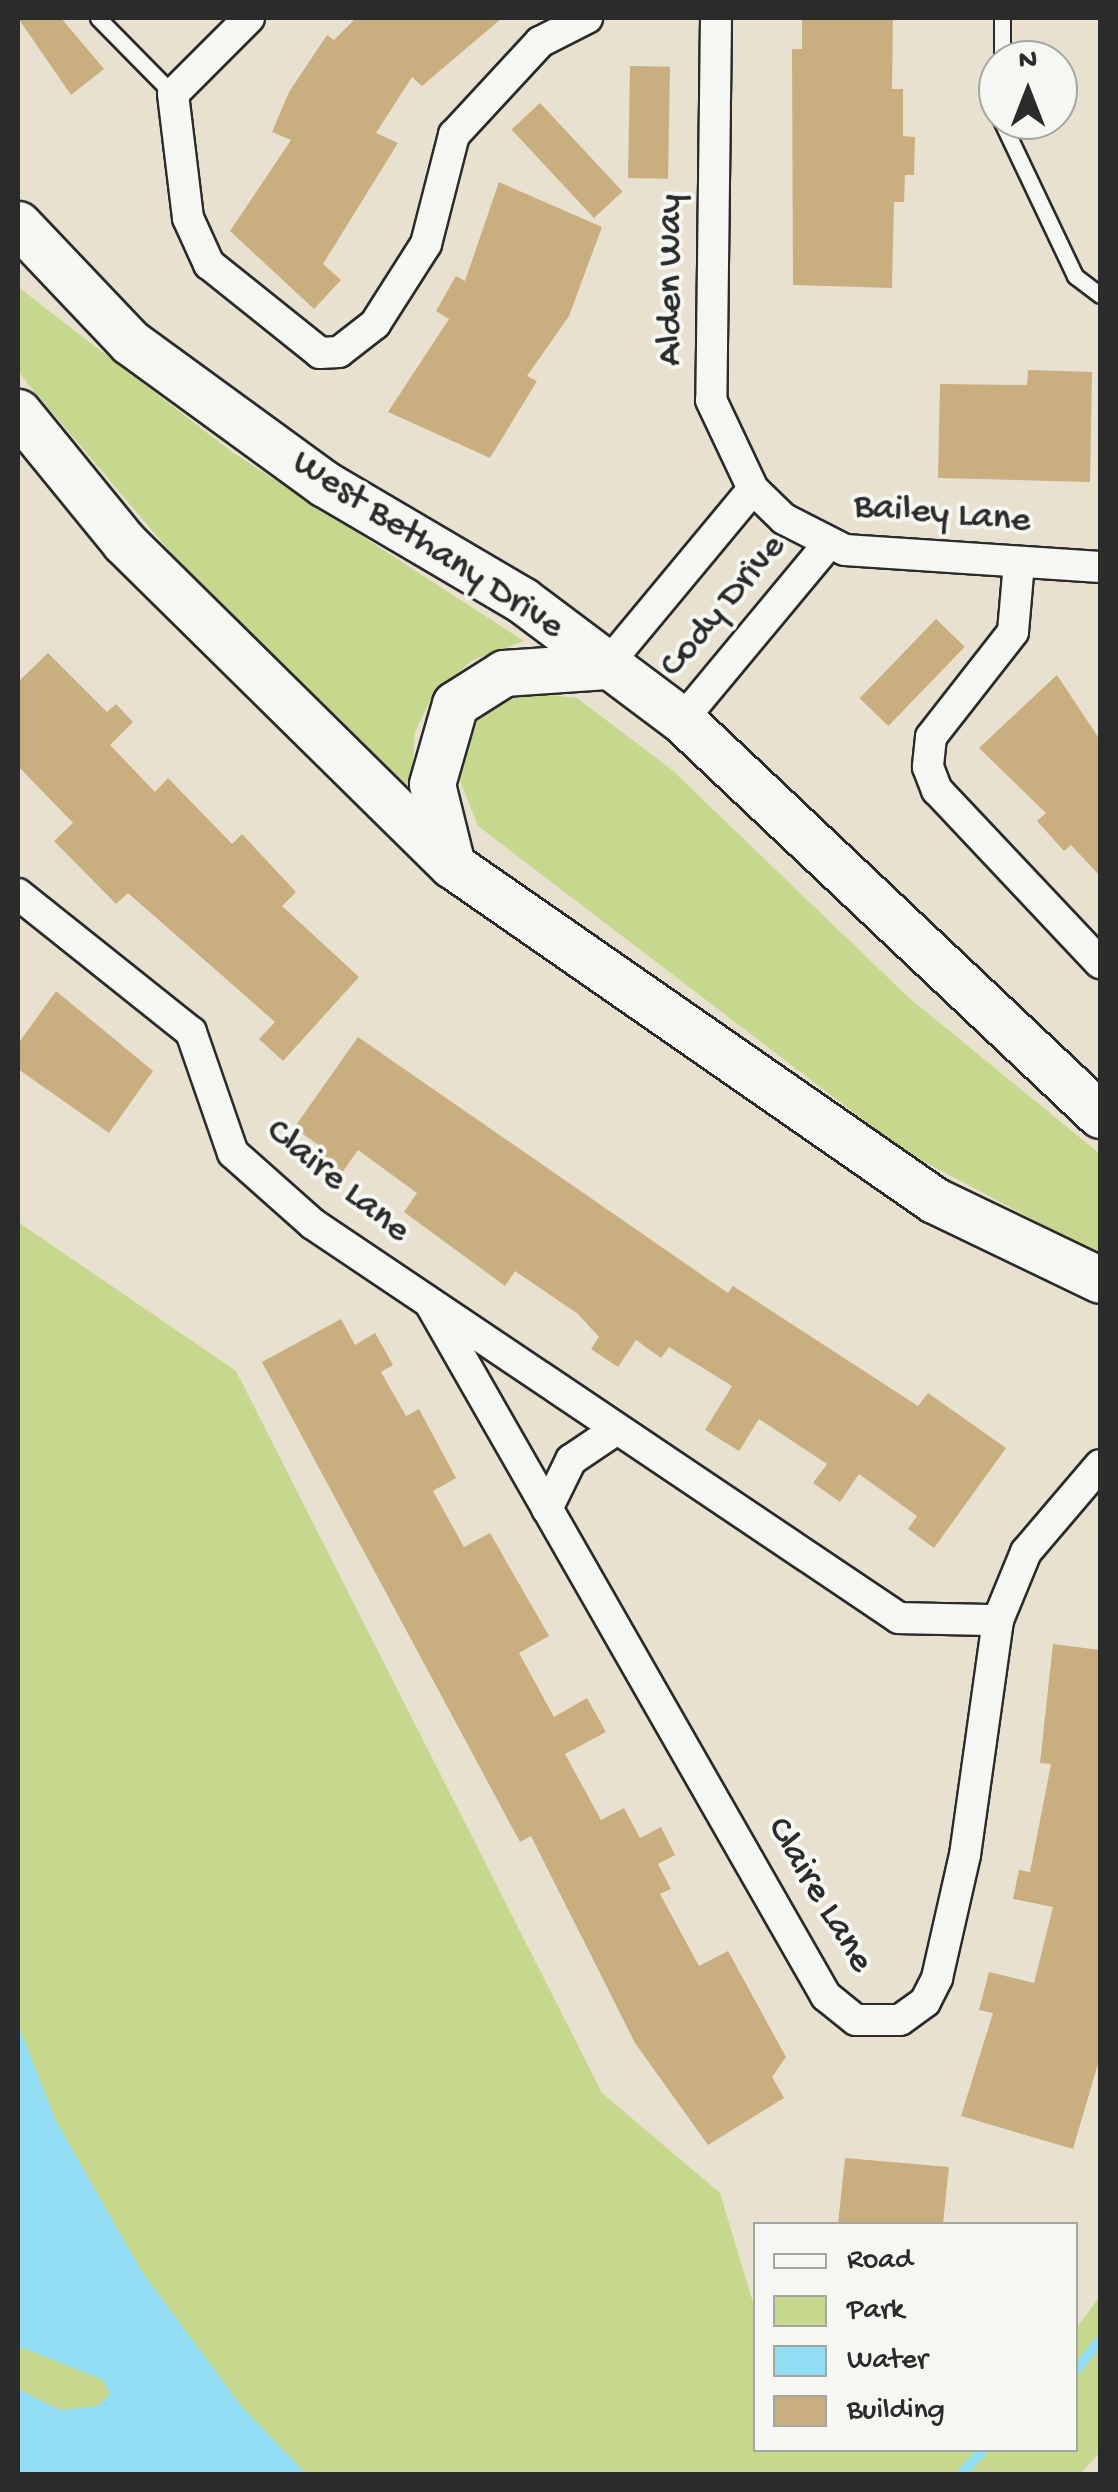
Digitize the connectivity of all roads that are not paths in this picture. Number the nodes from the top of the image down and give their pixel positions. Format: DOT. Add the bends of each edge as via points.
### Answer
graph roads {
  1 [pos="98,18"];
  2 [pos="249,18"];
  3 [pos="587,18"];
  4 [pos="716,18"];
  5 [pos="173,94"];
  6 [pos="1010,140"];
  7 [pos="18,224"];
  8 [pos="1100,296"];
  9 [pos="18,412"];
  10 [pos="753,489"];
  11 [pos="784,519"];
  12 [pos="828,544"];
  13 [pos="1019,563"];
  14 [pos="1100,566"];
  15 [pos="606,666"];
  16 [pos="682,720"];
  17 [pos="452,865"];
  18 [pos="18,894"];
  19 [pos="1100,963"];
  20 [pos="1100,1115"];
  21 [pos="1100,1281"];
  22 [pos="431,1305"];
  23 [pos="616,1429"];
  24 [pos="1099,1461"];
  25 [pos="547,1509"];
  26 [pos="998,1620"];
  1 -- 5 [label="lane"];
  2 -- 5 [label="street"];
  3 -- 5 [label="street" via="540,42 454,136 426,244 375,324 339,352 304,348 209,264 175,150"];
  4 -- 10 [label="street, Alden Way" via="711,400"];
  6 -- 8 [label="lane" via="1075,276"];
  7 -- 15 [label="main road, West Bethany Drive" via="130,342 326,484 522,600"];
  9 -- 17 [label="main road" via="124,542"];
  10 -- 11 [label="street, Alden Way"];
  10 -- 15 [label="street, Cody Drive"];
  11 -- 12 [label="street, Bailey Lane"];
  12 -- 13 [label="street, Bailey Lane" via="879,558"];
  12 -- 16 [label="street, Cody Drive"];
  13 -- 14 [label="street, Bailey Lane"];
  13 -- 19 [label="street" via="1013,632 931,738 928,767 937,790"];
  15 -- 16 [label="main road, West Bethany Drive"];
  15 -- 17 [label="main road" via="504,673 455,704 432,784"];
  16 -- 20 [label="main road, West Bethany Drive"];
  17 -- 21 [label="main road" via="934,1200"];
  18 -- 22 [label="street, Claire Lane" via="191,1032 233,1153 312,1224"];
  22 -- 23 [label="street, Claire Lane"];
  22 -- 25 [label="street, Claire Lane"];
  23 -- 25 [label="street" via="570,1460"];
  23 -- 26 [label="street, Claire Lane" via="898,1618"];
  24 -- 26 [label="street, Claire Lane" via="1026,1552"];
  25 -- 26 [label="street, Claire Lane" via="826,1996 856,2020 900,2020 925,2002 938,1978 966,1855"];
}
